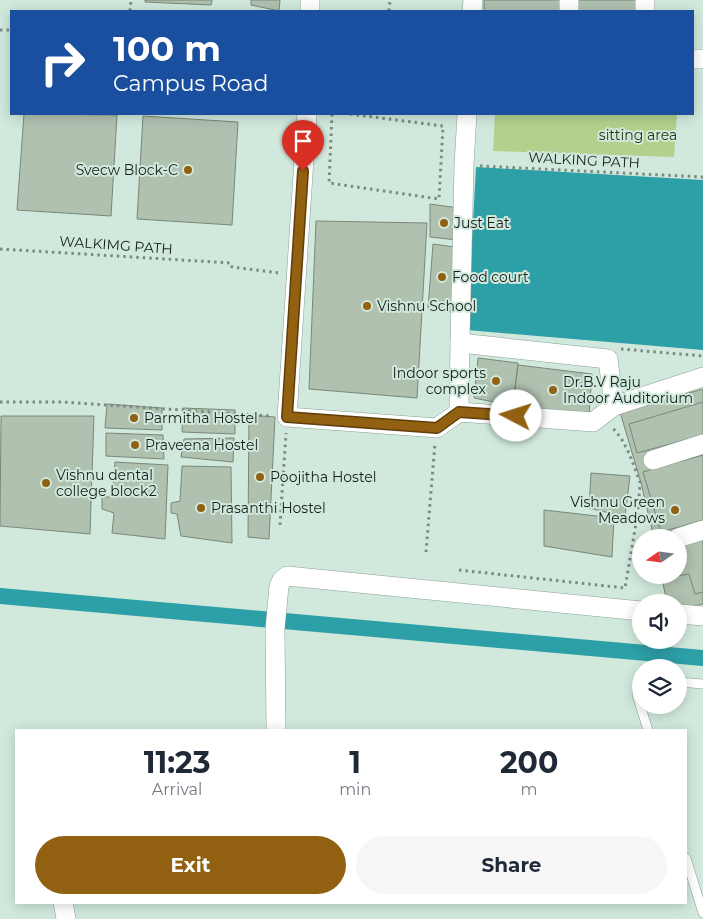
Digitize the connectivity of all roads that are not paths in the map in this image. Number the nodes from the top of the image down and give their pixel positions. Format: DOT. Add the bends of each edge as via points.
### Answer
graph roads {
  1 [pos="307,115"];
  2 [pos="467,115"];
  3 [pos="460,343"];
  4 [pos="703,377"];
  5 [pos="608,410"];
  6 [pos="459,412"];
  7 [pos="703,444"];
  8 [pos="653,460"];
  9 [pos="703,530"];
  10 [pos="688,535"];
  11 [pos="632,610"];
  12 [pos="687,615"];
  13 [pos="703,616"];
  14 [pos="687,683"];
  15 [pos="703,684"];
  16 [pos="643,714"];
  17 [pos="276,729"];
  18 [pos="648,729"];
  19 [pos="687,861"];
  20 [pos="63,904"];
  21 [pos="703,913"];
  22 [pos="66,919"];
  1 -- 6 [label="street" via="281,417 437,428"];
  2 -- 3 [label="street"];
  3 -- 5 [label="street" via="608,359"];
  3 -- 6 [label="street"];
  4 -- 5 [label="street"];
  5 -- 6 [label="street" via="593,422"];
  7 -- 8 [label="street"];
  9 -- 10 [label="street"];
  11 -- 17 [label="street" via="287,576 279,586 275,629"];
  12 -- 13 [label="street"];
  14 -- 15 [label="lane"];
  16 -- 18 [label="lane"];
  19 -- 21 [label="lane"];
  20 -- 22 [label="street"];
}
